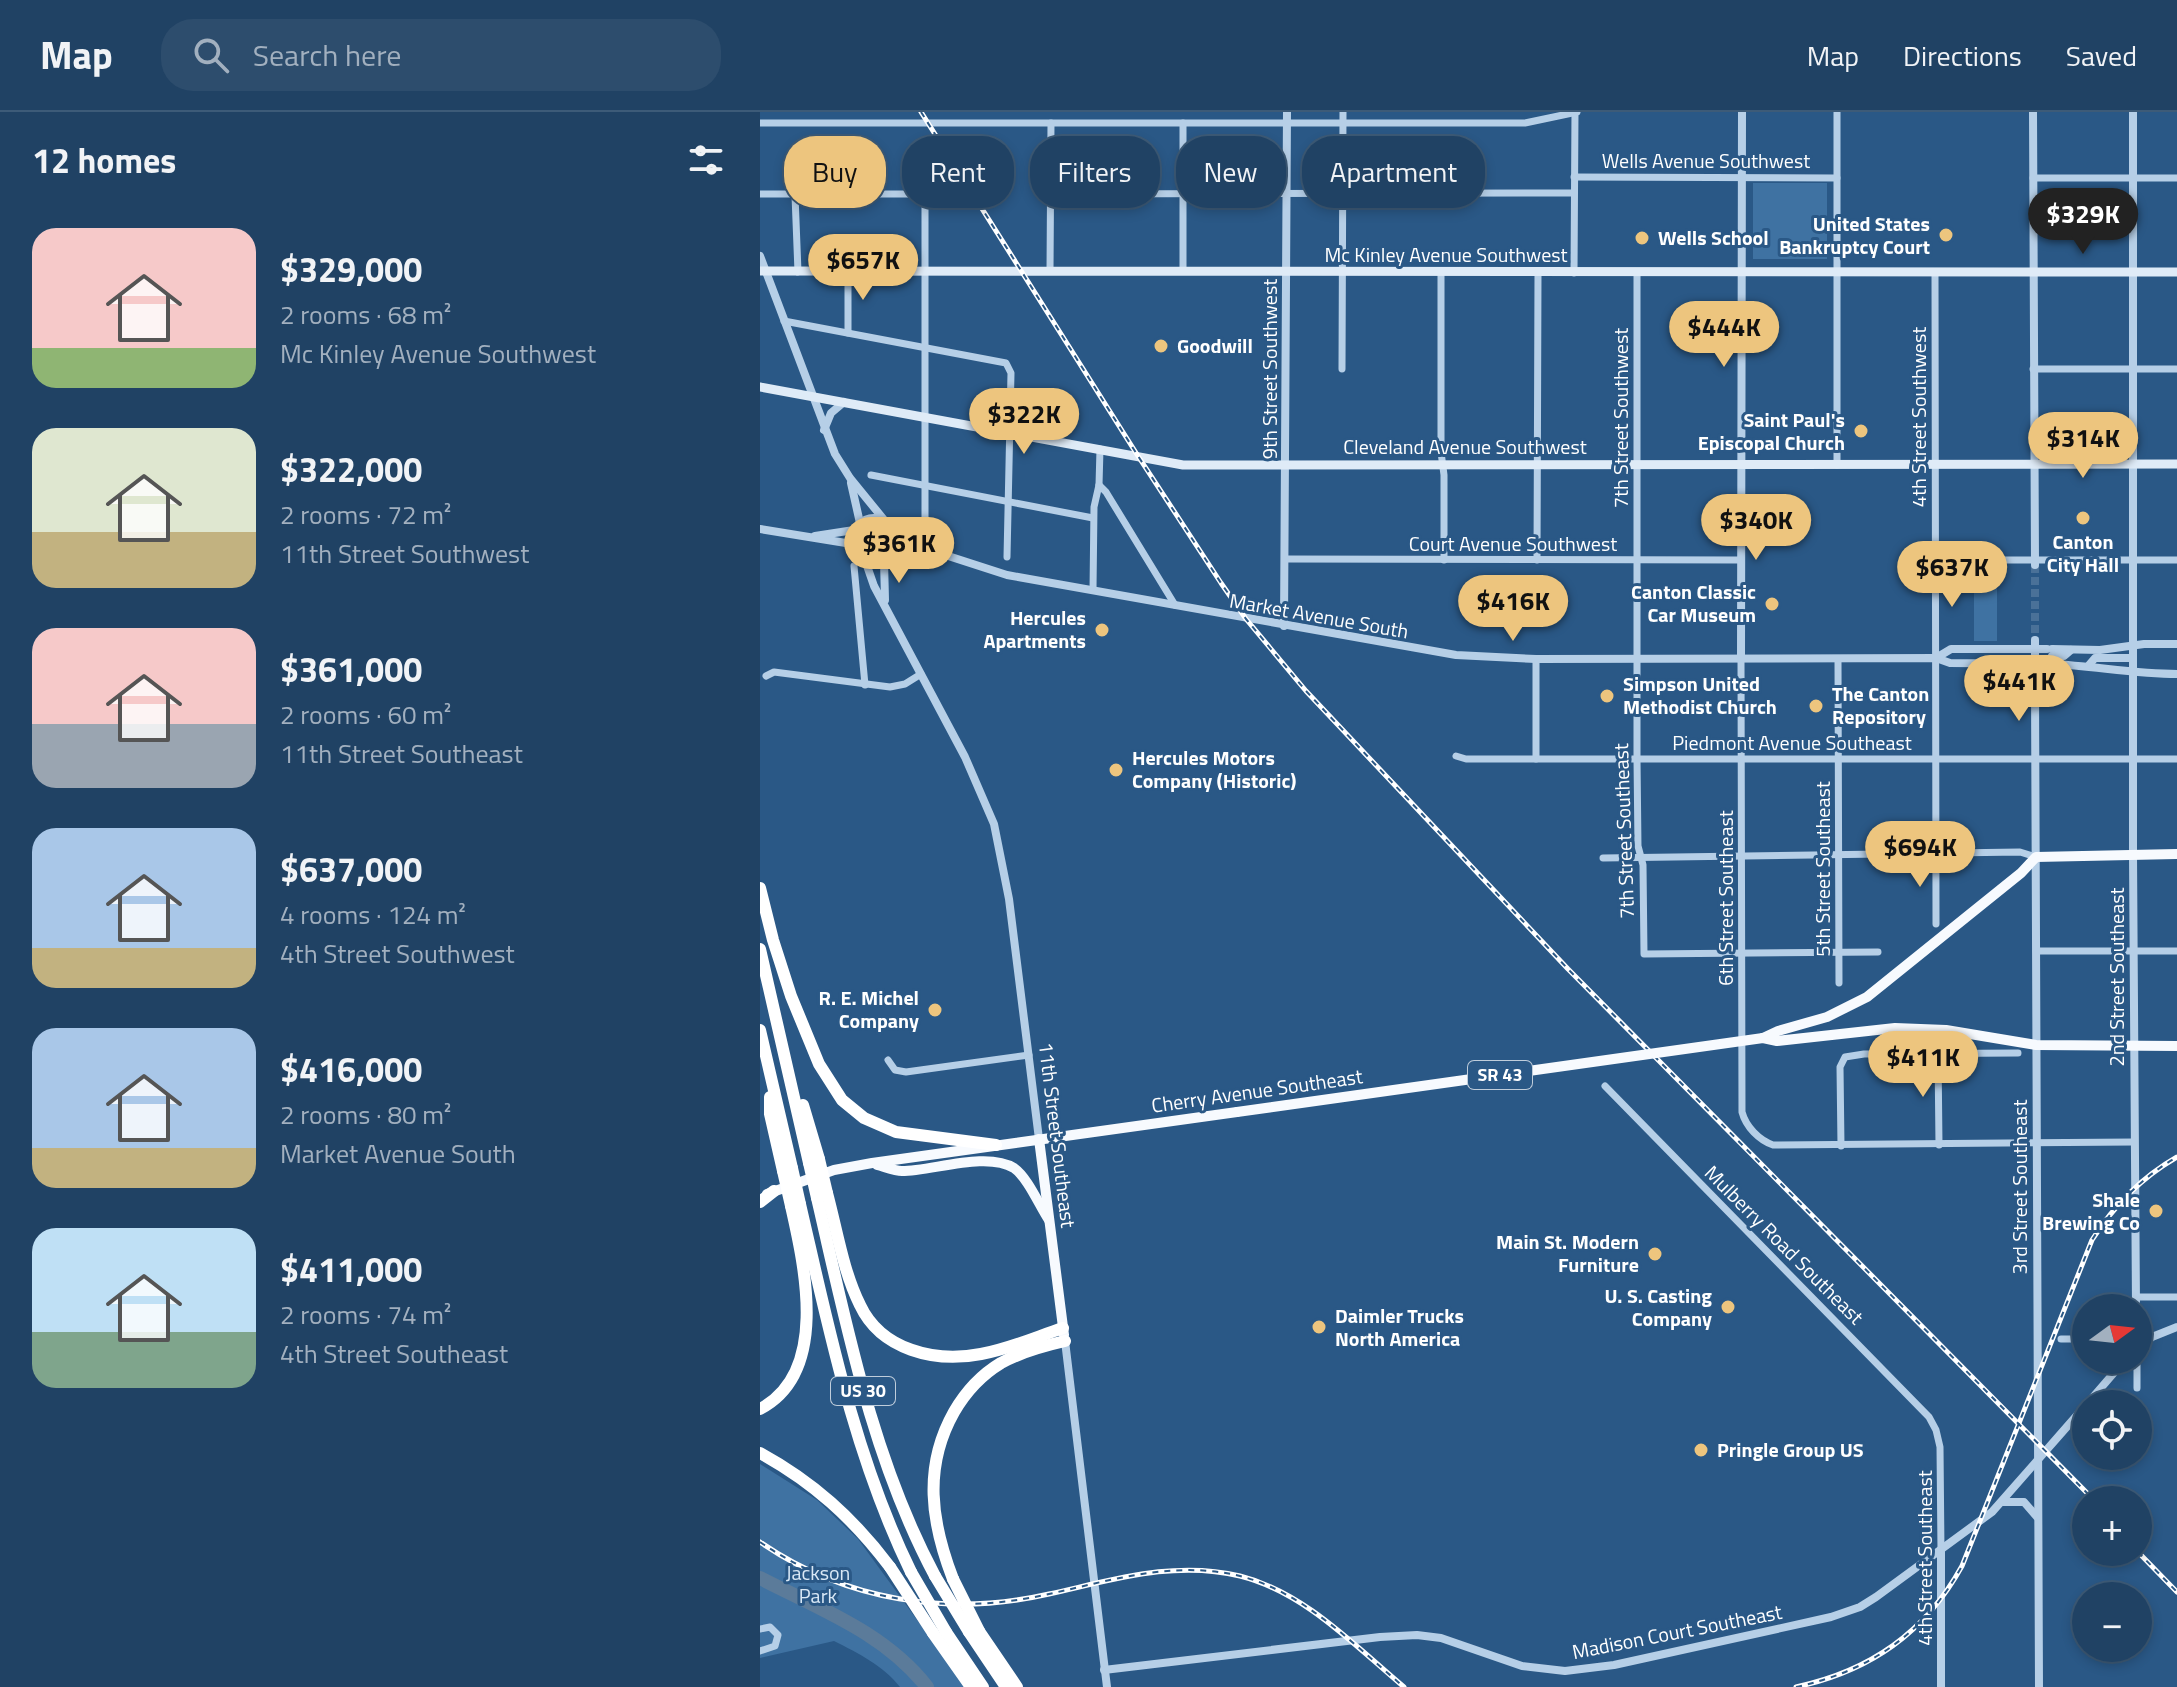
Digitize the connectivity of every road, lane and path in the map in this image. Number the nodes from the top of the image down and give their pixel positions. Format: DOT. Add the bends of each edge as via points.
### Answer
graph roads {
  1 [pos="1287,112"];
  2 [pos="1343,112"];
  3 [pos="1576,112"];
  4 [pos="1742,112"];
  5 [pos="1837,112"];
  6 [pos="2033,112"];
  7 [pos="2133,112"];
  8 [pos="760,123"];
  9 [pos="1051,123"];
  10 [pos="1183,123"];
  11 [pos="1287,124"];
  12 [pos="1343,124"];
  13 [pos="1051,136"];
  14 [pos="1183,136"];
  15 [pos="1343,136"];
  16 [pos="1574,177"];
  17 [pos="1742,178"];
  18 [pos="1837,178"];
  19 [pos="2033,178"];
  20 [pos="2133,178"];
  21 [pos="2177,178"];
  22 [pos="1574,193"];
  23 [pos="760,194"];
  24 [pos="886,194"];
  25 [pos="1485,194"];
  26 [pos="784,195"];
  27 [pos="1287,195"];
  28 [pos="1302,195"];
  29 [pos="796,208"];
  30 [pos="1051,208"];
  31 [pos="1183,208"];
  32 [pos="1344,208"];
  33 [pos="760,256"];
  34 [pos="763,271"];
  35 [pos="848,271"];
  36 [pos="926,271"];
  37 [pos="1050,271"];
  38 [pos="1183,271"];
  39 [pos="798,272"];
  40 [pos="1286,272"];
  41 [pos="1343,272"];
  42 [pos="1441,272"];
  43 [pos="2177,272"];
  44 [pos="1538,273"];
  45 [pos="1574,273"];
  46 [pos="1637,273"];
  47 [pos="1935,273"];
  48 [pos="2033,273"];
  49 [pos="2132,273"];
  50 [pos="1741,274"];
  51 [pos="1837,274"];
  52 [pos="784,321"];
  53 [pos="848,333"];
  54 [pos="925,347"];
  55 [pos="1342,369"];
  56 [pos="2033,369"];
  57 [pos="2132,369"];
  58 [pos="2177,369"];
  59 [pos="760,387"];
  60 [pos="812,396"];
  61 [pos="844,402"];
  62 [pos="925,417"];
  63 [pos="824,430"];
  64 [pos="1009,432"];
  65 [pos="1100,449"];
  66 [pos="1936,464"];
  67 [pos="2034,464"];
  68 [pos="2133,464"];
  69 [pos="2177,464"];
  70 [pos="1286,465"];
  71 [pos="1442,465"];
  72 [pos="1537,465"];
  73 [pos="1637,465"];
  74 [pos="1740,465"];
  75 [pos="1837,465"];
  76 [pos="871,475"];
  77 [pos="850,478"];
  78 [pos="1099,485"];
  79 [pos="924,487"];
  80 [pos="1008,502"];
  81 [pos="1093,518"];
  82 [pos="885,521"];
  83 [pos="925,523"];
  84 [pos="857,526"];
  85 [pos="760,529"];
  86 [pos="895,535"];
  87 [pos="811,537"];
  88 [pos="852,544"];
  89 [pos="892,553"];
  90 [pos="942,554"];
  91 [pos="1007,557"];
  92 [pos="1286,559"];
  93 [pos="865,560"];
  94 [pos="884,560"];
  95 [pos="1444,560"];
  96 [pos="1537,560"];
  97 [pos="1637,560"];
  98 [pos="1740,560"];
  99 [pos="1936,560"];
  100 [pos="2133,560"];
  101 [pos="2177,560"];
  102 [pos="2035,562"];
  103 [pos="854,566"];
  104 [pos="1093,590"];
  105 [pos="1175,605"];
  106 [pos="888,613"];
  107 [pos="1284,626"];
  108 [pos="2177,644"];
  109 [pos="2133,647"];
  110 [pos="1974,649"];
  111 [pos="2035,652"];
  112 [pos="2050,656"];
  113 [pos="1936,658"];
  114 [pos="2133,658"];
  115 [pos="1536,659"];
  116 [pos="1636,659"];
  117 [pos="1741,659"];
  118 [pos="1838,659"];
  119 [pos="1974,663"];
  120 [pos="2089,665"];
  121 [pos="2133,671"];
  122 [pos="921,674"];
  123 [pos="2177,674"];
  124 [pos="766,676"];
  125 [pos="865,685"];
  126 [pos="1456,756"];
  127 [pos="2036,758"];
  128 [pos="2133,758"];
  129 [pos="1536,759"];
  130 [pos="1637,759"];
  131 [pos="1741,759"];
  132 [pos="1839,759"];
  133 [pos="1936,759"];
  134 [pos="2177,759"];
  135 [pos="2177,854"];
  136 [pos="1935,855"];
  137 [pos="2133,855"];
  138 [pos="1742,856"];
  139 [pos="1839,856"];
  140 [pos="2036,857"];
  141 [pos="1603,858"];
  142 [pos="1641,858"];
  143 [pos="760,888"];
  144 [pos="1936,924"];
  145 [pos="760,949"];
  146 [pos="2036,951"];
  147 [pos="2133,951"];
  148 [pos="2177,951"];
  149 [pos="1878,952"];
  150 [pos="1839,953"];
  151 [pos="1742,954"];
  152 [pos="1839,983"];
  153 [pos="760,1030"];
  154 [pos="1763,1038"];
  155 [pos="2036,1045"];
  156 [pos="2177,1046"];
  157 [pos="2134,1047"];
  158 [pos="1938,1053"];
  159 [pos="2018,1053"];
  160 [pos="1029,1055"];
  161 [pos="888,1060"];
  162 [pos="1605,1086"];
  163 [pos="1039,1139"];
  164 [pos="2134,1142"];
  165 [pos="2036,1144"];
  166 [pos="996,1145"];
  167 [pos="1939,1145"];
  168 [pos="1841,1146"];
  169 [pos="872,1163"];
  170 [pos="774,1191"];
  171 [pos="822,1196"];
  172 [pos="760,1200"];
  173 [pos="796,1205"];
  174 [pos="1049,1220"];
  175 [pos="2136,1294"];
  176 [pos="2152,1297"];
  177 [pos="2177,1297"];
  178 [pos="2177,1327"];
  179 [pos="1064,1334"];
  180 [pos="2152,1337"];
  181 [pos="2061,1339"];
  182 [pos="2072,1339"];
  183 [pos="2113,1374"];
  184 [pos="2137,1374"];
  185 [pos="2137,1388"];
  186 [pos="2099,1390"];
  187 [pos="760,1409"];
  188 [pos="2072,1421"];
  189 [pos="1936,1430"];
  190 [pos="760,1453"];
  191 [pos="2038,1461"];
  192 [pos="2002,1502"];
  193 [pos="2038,1518"];
  194 [pos="1941,1551"];
  195 [pos="760,1629"];
  196 [pos="974,1631"];
  197 [pos="940,1633"];
  198 [pos="760,1651"];
  199 [pos="1104,1670"];
  200 [pos="971,1687"];
  201 [pos="983,1687"];
  202 [pos="1006,1687"];
  203 [pos="1017,1687"];
  204 [pos="1107,1687"];
  205 [pos="1941,1687"];
  206 [pos="2039,1687"];
  1 -- 11 [label="street, 9th Street Southwest"];
  2 -- 12 [label="street"];
  3 -- 12 [label="street" via="1525,123"];
  3 -- 16 [label="street"];
  4 -- 17 [label="street"];
  5 -- 18 [label="street"];
  6 -- 19 [label="street"];
  7 -- 20 [label="street, 2nd Street Southeast"];
  8 -- 9 [label="street"];
  9 -- 10 [label="street"];
  9 -- 13 [label="street"];
  10 -- 11 [label="street"];
  10 -- 14 [label="street"];
  11 -- 12 [label="street"];
  11 -- 27 [label="street, 9th Street Southwest"];
  12 -- 15 [label="street"];
  16 -- 17 [label="street, Wells Avenue Southwest"];
  16 -- 22 [label="street"];
  17 -- 18 [label="street, Wells Avenue Southwest"];
  17 -- 50 [label="street"];
  18 -- 51 [label="street"];
  19 -- 20 [label="street"];
  19 -- 48 [label="street"];
  20 -- 21 [label="street"];
  20 -- 49 [label="street, 2nd Street Southeast"];
  22 -- 25 [label="street"];
  22 -- 45 [label="street"];
  23 -- 26 [label="street"];
  24 -- 36 [label="street" via="923,197"];
  27 -- 28 [label="street"];
  27 -- 40 [label="street, 9th Street Southwest"];
  29 -- 39 [label="street"];
  30 -- 37 [label="street"];
  31 -- 38 [label="street"];
  32 -- 41 [label="street"];
  33 -- 34 [label="street"];
  34 -- 39 [label="main road, Mc Kinley Avenue Southwest"];
  34 -- 52 [label="street"];
  35 -- 36 [label="main road, Mc Kinley Avenue Southwest"];
  35 -- 39 [label="main road, Mc Kinley Avenue Southwest"];
  35 -- 53 [label="street"];
  36 -- 37 [label="main road, Mc Kinley Avenue Southwest"];
  36 -- 54 [label="street"];
  37 -- 38 [label="main road, Mc Kinley Avenue Southwest"];
  38 -- 40 [label="main road, Mc Kinley Avenue Southwest"];
  40 -- 41 [label="main road, Mc Kinley Avenue Southwest"];
  40 -- 70 [label="street, 9th Street Southwest"];
  41 -- 42 [label="main road, Mc Kinley Avenue Southwest"];
  41 -- 55 [label="street"];
  42 -- 44 [label="main road, Mc Kinley Avenue Southwest"];
  42 -- 71 [label="street"];
  43 -- 49 [label="main road, Mc Kinley Avenue Southwest"];
  44 -- 45 [label="main road, Mc Kinley Avenue Southwest"];
  44 -- 72 [label="street"];
  45 -- 46 [label="main road, Mc Kinley Avenue Southwest"];
  46 -- 50 [label="main road, Mc Kinley Avenue Southwest"];
  46 -- 73 [label="street, 7th Street Southwest"];
  47 -- 48 [label="main road, Mc Kinley Avenue Southwest"];
  47 -- 51 [label="main road, Mc Kinley Avenue Southwest"];
  47 -- 66 [label="street, 4th Street Southwest"];
  48 -- 49 [label="main road, Mc Kinley Avenue Southwest"];
  48 -- 56 [label="street"];
  49 -- 57 [label="street, 2nd Street Southeast"];
  50 -- 51 [label="main road, Mc Kinley Avenue Southwest"];
  50 -- 74 [label="street"];
  51 -- 75 [label="street"];
  52 -- 53 [label="street"];
  52 -- 60 [label="street"];
  53 -- 54 [label="street"];
  54 -- 62 [label="street"];
  54 -- 64 [label="street" via="1008,365"];
  56 -- 57 [label="street"];
  56 -- 67 [label="street"];
  57 -- 58 [label="street"];
  57 -- 68 [label="street, 2nd Street Southeast"];
  59 -- 60 [label="main road, Cleveland Avenue Southwest"];
  60 -- 61 [label="main road, Cleveland Avenue Southwest"];
  60 -- 63 [label="street"];
  61 -- 62 [label="main road, Cleveland Avenue Southwest"];
  61 -- 63 [label="street" via="831,413"];
  62 -- 64 [label="main road, Cleveland Avenue Southwest"];
  62 -- 79 [label="street"];
  63 -- 77 [label="street"];
  64 -- 65 [label="main road, Cleveland Avenue Southwest"];
  64 -- 80 [label="street"];
  65 -- 70 [label="main road, Cleveland Avenue Southwest" via="1183,465"];
  65 -- 78 [label="street"];
  66 -- 67 [label="main road, Cleveland Avenue Southwest"];
  66 -- 75 [label="main road, Cleveland Avenue Southwest"];
  66 -- 99 [label="street, 4th Street Southwest"];
  67 -- 68 [label="main road, Cleveland Avenue Southwest"];
  67 -- 102 [label="street"];
  68 -- 69 [label="main road, Cleveland Avenue Southwest"];
  68 -- 100 [label="street, 2nd Street Southeast"];
  70 -- 71 [label="main road, Cleveland Avenue Southwest"];
  70 -- 92 [label="street, 9th Street Southwest"];
  71 -- 72 [label="main road, Cleveland Avenue Southwest"];
  71 -- 95 [label="street"];
  72 -- 73 [label="main road, Cleveland Avenue Southwest"];
  72 -- 96 [label="street"];
  73 -- 74 [label="main road, Cleveland Avenue Southwest"];
  73 -- 97 [label="street, 7th Street Southwest"];
  74 -- 75 [label="main road, Cleveland Avenue Southwest"];
  74 -- 98 [label="street"];
  76 -- 79 [label="street"];
  77 -- 82 [label="street"];
  77 -- 84 [label="street"];
  78 -- 81 [label="street"];
  78 -- 105 [label="street"];
  79 -- 80 [label="street"];
  79 -- 83 [label="street"];
  80 -- 81 [label="street"];
  80 -- 91 [label="street"];
  81 -- 104 [label="street"];
  82 -- 84 [label="street" via="871,518"];
  82 -- 86 [label="street"];
  84 -- 87 [label="street"];
  84 -- 88 [label="street"];
  85 -- 87 [label="street"];
  86 -- 89 [label="street"];
  86 -- 90 [label="street, Market Avenue South"];
  87 -- 88 [label="street"];
  88 -- 93 [label="street"];
  89 -- 90 [label="street, Market Avenue South"];
  89 -- 94 [label="street"];
  90 -- 104 [label="street, Market Avenue South" via="1007,575"];
  92 -- 95 [label="street, Court Avenue Southwest"];
  92 -- 107 [label="street, 9th Street Southwest"];
  93 -- 94 [label="street"];
  93 -- 106 [label="street, 11th Street Southeast"];
  94 -- 106 [label="street, 11th Street Southeast"];
  95 -- 96 [label="street, Court Avenue Southwest"];
  96 -- 97 [label="street, Court Avenue Southwest"];
  97 -- 98 [label="street, Court Avenue Southwest"];
  97 -- 116 [label="street, 7th Street Southwest"];
  98 -- 117 [label="street"];
  99 -- 102 [label="street"];
  99 -- 113 [label="street, 4th Street Southwest"];
  100 -- 101 [label="street"];
  100 -- 102 [label="street"];
  100 -- 109 [label="street, 2nd Street Southeast"];
  103 -- 125 [label="street"];
  104 -- 105 [label="street, Market Avenue South"];
  105 -- 107 [label="street, Market Avenue South"];
  106 -- 122 [label="street, 11th Street Southeast"];
  107 -- 115 [label="street, Market Avenue South" via="1456,655"];
  108 -- 109 [label="street, Market Avenue South"];
  109 -- 112 [label="street, Market Avenue South"];
  109 -- 114 [label="street, 2nd Street Southeast"];
  110 -- 111 [label="street, Market Avenue South"];
  110 -- 113 [label="street, Market Avenue South" via="1951,649"];
  110 -- 119 [label="street"];
  111 -- 112 [label="street, Market Avenue South"];
  111 -- 112 [label="street, Market Avenue South"];
  111 -- 119 [label="street, Market Avenue South"];
  111 -- 127 [label="street, 3rd Street Southeast"];
  112 -- 120 [label="street, Market Avenue South"];
  113 -- 118 [label="street, Market Avenue South"];
  113 -- 119 [label="street, Market Avenue South"];
  113 -- 133 [label="street"];
  114 -- 120 [label="street" via="2095,658"];
  114 -- 121 [label="street, 2nd Street Southeast"];
  115 -- 116 [label="street, Market Avenue South"];
  115 -- 129 [label="street"];
  116 -- 117 [label="street, Market Avenue South"];
  116 -- 130 [label="street, 7th Street Southeast"];
  117 -- 118 [label="street, Market Avenue South"];
  117 -- 131 [label="street, 6th Street Southeast"];
  118 -- 132 [label="street, 5th Street Southeast"];
  120 -- 121 [label="street, Market Avenue South"];
  121 -- 123 [label="street, Market Avenue South"];
  121 -- 128 [label="street, 2nd Street Southeast"];
  122 -- 125 [label="street" via="897,687"];
  122 -- 160 [label="street, 11th Street Southeast" via="994,824 1006,875"];
  124 -- 125 [label="street" via="774,672"];
  126 -- 129 [label="street, Piedmont Avenue Southeast"];
  127 -- 128 [label="street, Piedmont Avenue Southeast"];
  127 -- 133 [label="street, Piedmont Avenue Southeast"];
  127 -- 140 [label="street, 3rd Street Southeast"];
  128 -- 134 [label="street, Piedmont Avenue Southeast"];
  128 -- 137 [label="street, 2nd Street Southeast"];
  129 -- 130 [label="street, Piedmont Avenue Southeast"];
  130 -- 131 [label="street, Piedmont Avenue Southeast"];
  130 -- 142 [label="street, 7th Street Southeast"];
  131 -- 132 [label="street, Piedmont Avenue Southeast"];
  131 -- 138 [label="street, 6th Street Southeast"];
  132 -- 133 [label="street, Piedmont Avenue Southeast"];
  132 -- 139 [label="street, 5th Street Southeast"];
  133 -- 136 [label="street"];
  135 -- 137 [label="main road"];
  136 -- 139 [label="street"];
  136 -- 140 [label="street" via="2020,852"];
  136 -- 144 [label="street"];
  137 -- 140 [label="main road"];
  137 -- 147 [label="street, 2nd Street Southeast"];
  138 -- 139 [label="street"];
  138 -- 142 [label="street"];
  138 -- 151 [label="street, 6th Street Southeast"];
  139 -- 150 [label="street, 5th Street Southeast"];
  140 -- 146 [label="street, 3rd Street Southeast"];
  140 -- 154 [label="main road, Cherry Avenue Southeast / SR 43" via="1873,993 1827,1017"];
  141 -- 142 [label="street"];
  142 -- 151 [label="street, 7th Street Southeast" via="1644,954"];
  143 -- 166 [label="highway" via="791,996 819,1064 842,1100 864,1118 896,1132"];
  145 -- 171 [label="highway, US 30, bridge"];
  146 -- 147 [label="street"];
  146 -- 155 [label="street, 3rd Street Southeast"];
  147 -- 148 [label="street"];
  147 -- 157 [label="street, 2nd Street Southeast"];
  149 -- 150 [label="street"];
  150 -- 151 [label="street"];
  150 -- 152 [label="street, 5th Street Southeast"];
  151 -- 168 [label="street, 6th Street Southeast" via="1746,1122 1773,1145"];
  153 -- 173 [label="highway, US 30, bridge"];
  154 -- 155 [label="main road, Cherry Avenue Southeast / SR 43" via="1925,1029"];
  154 -- 163 [label="main road, Cherry Avenue Southeast / SR 43, bridge"];
  155 -- 157 [label="main road, Cherry Avenue Southeast / SR 43"];
  155 -- 165 [label="street, 3rd Street Southeast"];
  156 -- 157 [label="main road, Cherry Avenue Southeast / SR 43"];
  157 -- 164 [label="street, 2nd Street Southeast"];
  158 -- 159 [label="street"];
  158 -- 167 [label="street"];
  158 -- 168 [label="street" via="1844,1058"];
  160 -- 161 [label="street" via="906,1072 895,1070"];
  160 -- 163 [label="street, 11th Street Southeast"];
  162 -- 189 [label="street, Mulberry Road Southeast" via="1909,1394"];
  163 -- 166 [label="main road, Cherry Avenue Southeast / SR 43"];
  163 -- 174 [label="main road, 11th Street Southeast"];
  164 -- 165 [label="street"];
  164 -- 175 [label="street, 2nd Street Southeast"];
  165 -- 167 [label="street"];
  165 -- 191 [label="street, 3rd Street Southeast"];
  166 -- 169 [label="main road, Cherry Avenue Southeast / SR 43"];
  167 -- 168 [label="street"];
  169 -- 170 [label="main road, Cherry Avenue Southeast / SR 43"];
  169 -- 174 [label="main road" via="899,1172 974,1162 1005,1164 1026,1181"];
  170 -- 172 [label="highway"];
  171 -- 179 [label="highway" via="859,1305 891,1341 919,1352 968,1356"];
  171 -- 196 [label="highway, US 30, bridge" via="876,1438 899,1502 935,1576"];
  173 -- 187 [label="highway" via="804,1347 789,1387"];
  173 -- 197 [label="highway, US 30, bridge" via="855,1432 878,1498"];
  174 -- 179 [label="main road, 11th Street Southeast"];
  176 -- 177 [label="street"];
  178 -- 180 [label="street"];
  179 -- 196 [label="highway, bridge" via="994,1368 971,1388 947,1425 935,1460 936,1527"];
  179 -- 199 [label="street, 11th Street Southeast"];
  181 -- 182 [label="street"];
  183 -- 186 [label="street, Madison Court Southeast"];
  184 -- 185 [label="street"];
  188 -- 191 [label="street, Madison Court Southeast"];
  189 -- 194 [label="street, 4th Street Southeast"];
  190 -- 197 [label="highway, bridge" via="830,1499 863,1532"];
  191 -- 192 [label="street, Madison Court Southeast"];
  191 -- 193 [label="street, 3rd Street Southeast"];
  192 -- 193 [label="street" via="2024,1502"];
  192 -- 194 [label="street, Madison Court Southeast"];
  193 -- 206 [label="street, 3rd Street Southeast"];
  194 -- 199 [label="street, Madison Court Southeast" via="1848,1611 1596,1668 1540,1670 1453,1641 1417,1635"];
  194 -- 205 [label="street, 4th Street Southeast"];
  195 -- 198 [label="street" via="770,1627 778,1635 775,1646"];
  196 -- 202 [label="highway, US 30"];
  196 -- 203 [label="highway"];
  197 -- 200 [label="highway"];
  197 -- 201 [label="highway, US 30"];
  199 -- 204 [label="street, 11th Street Southeast"];
}
